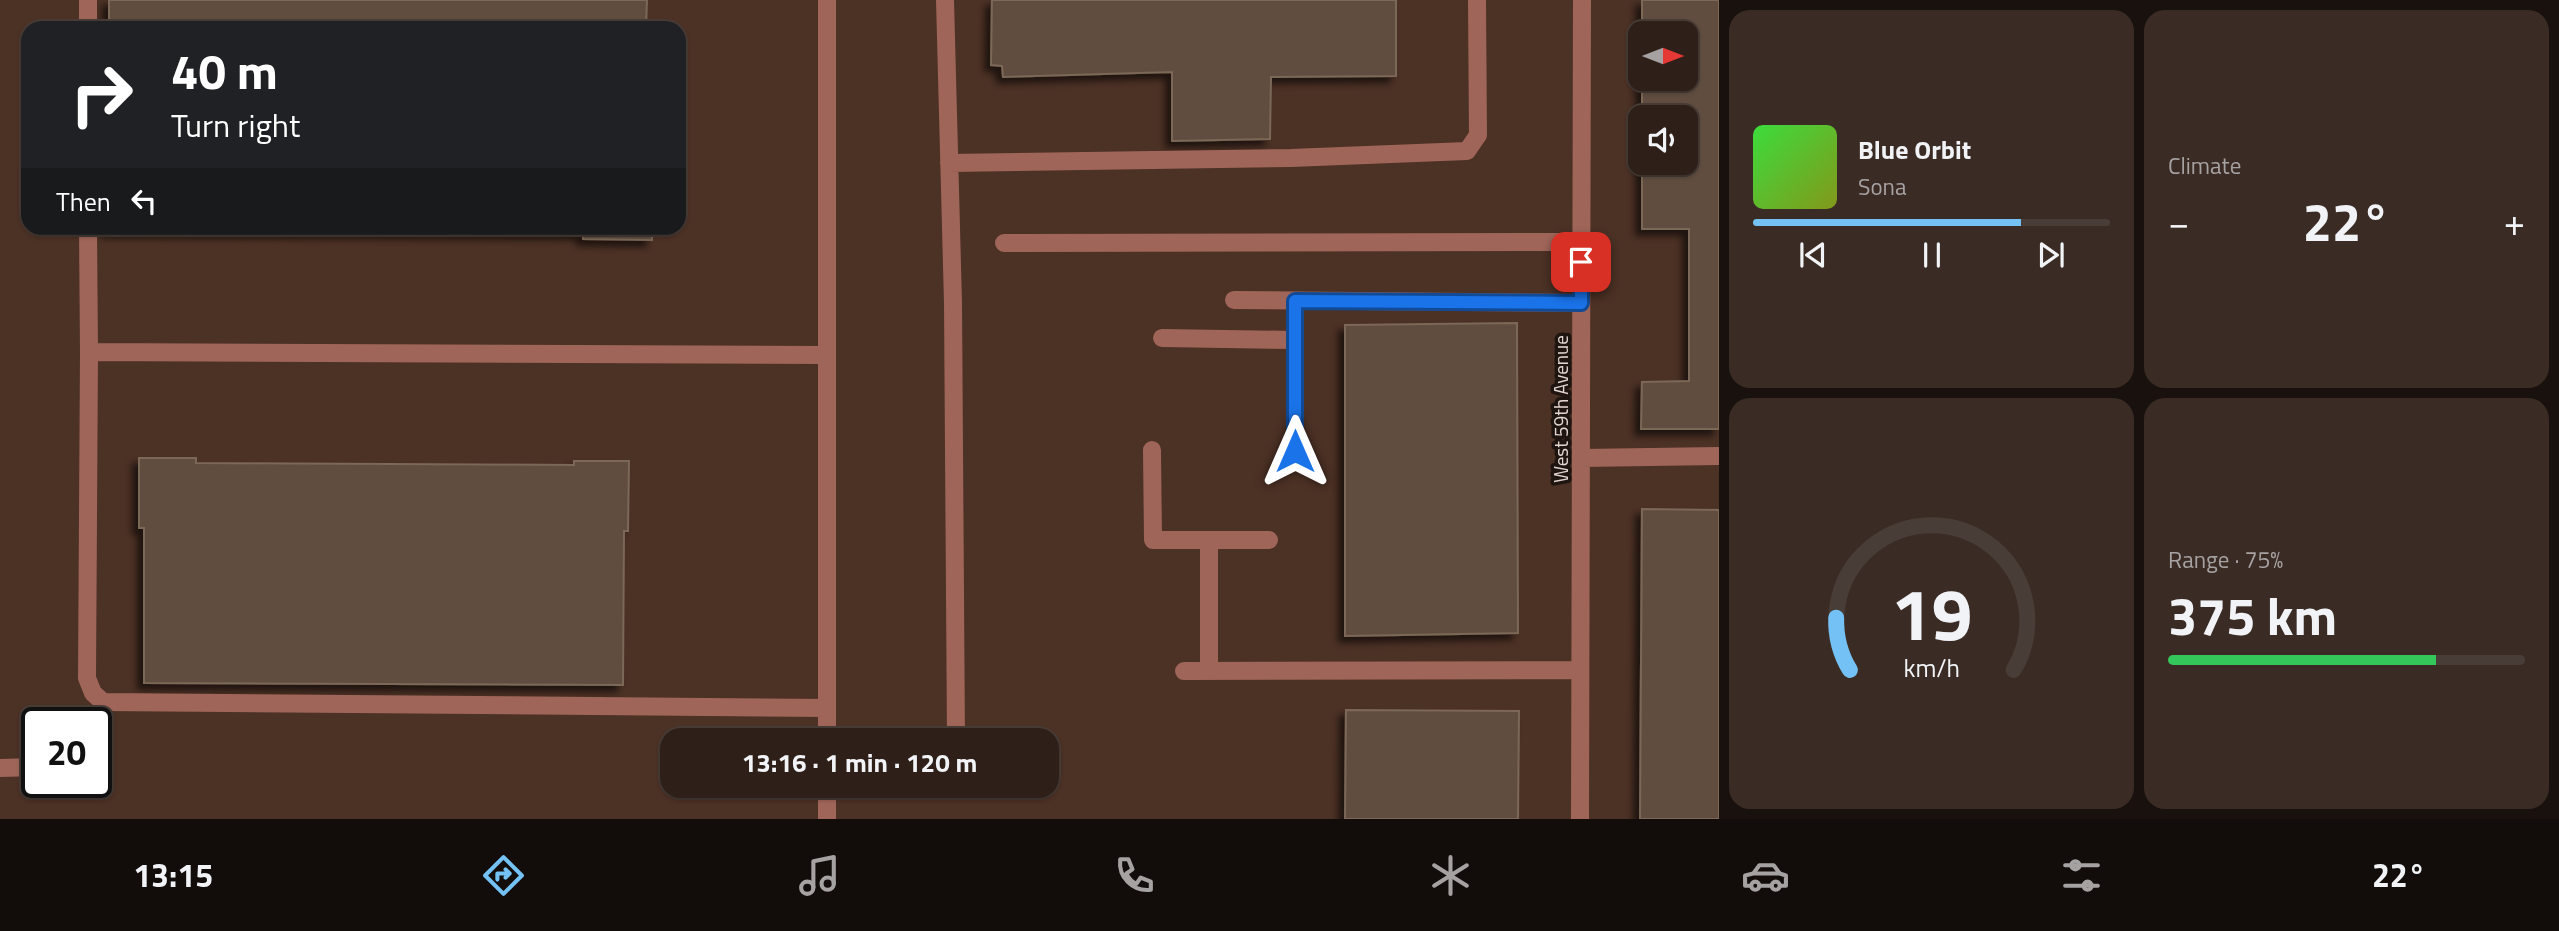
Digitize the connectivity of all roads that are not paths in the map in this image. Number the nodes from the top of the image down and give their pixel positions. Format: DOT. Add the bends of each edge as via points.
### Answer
graph roads {
  1 [pos="88,0"];
  2 [pos="827,0"];
  3 [pos="944,0"];
  4 [pos="1477,0"];
  5 [pos="1581,0"];
  6 [pos="88,21"];
  7 [pos="949,163"];
  8 [pos="88,235"];
  9 [pos="1581,242"];
  10 [pos="1004,243"];
  11 [pos="1234,300"];
  12 [pos="1295,301"];
  13 [pos="1581,303"];
  14 [pos="1162,338"];
  15 [pos="1295,340"];
  16 [pos="89,352"];
  17 [pos="827,355"];
  18 [pos="1152,450"];
  19 [pos="1295,451"];
  20 [pos="1719,456"];
  21 [pos="1581,458"];
  22 [pos="1209,540"];
  23 [pos="1269,540"];
  24 [pos="1580,670"];
  25 [pos="1184,671"];
  26 [pos="1209,671"];
  27 [pos="827,708"];
  28 [pos="827,728"];
  29 [pos="956,728"];
  30 [pos="21,767"];
  31 [pos="0,768"];
  32 [pos="827,798"];
  33 [pos="827,819"];
  34 [pos="1580,819"];
  1 -- 6 [label="street"];
  2 -- 17 [label="street"];
  3 -- 7 [label="street"];
  4 -- 7 [label="street" via="1478,135 1467,150 1291,159"];
  5 -- 9 [label="street, West 59th Avenue"];
  7 -- 29 [label="street"];
  8 -- 16 [label="street"];
  9 -- 10 [label="street"];
  9 -- 13 [label="street, West 59th Avenue"];
  11 -- 12 [label="street"];
  12 -- 13 [label="street"];
  12 -- 15 [label="street"];
  13 -- 21 [label="street, West 59th Avenue"];
  14 -- 15 [label="street"];
  15 -- 19 [label="street"];
  16 -- 17 [label="street"];
  16 -- 27 [label="street" via="87,678 103,702"];
  17 -- 27 [label="street"];
  18 -- 22 [label="street" via="1153,540"];
  20 -- 21 [label="street"];
  21 -- 24 [label="street, West 59th Avenue"];
  22 -- 23 [label="street"];
  22 -- 26 [label="street"];
  24 -- 26 [label="street"];
  24 -- 34 [label="street, West 59th Avenue"];
  25 -- 26 [label="street"];
  27 -- 28 [label="street"];
  30 -- 31 [label="street"];
  32 -- 33 [label="street"];
}
